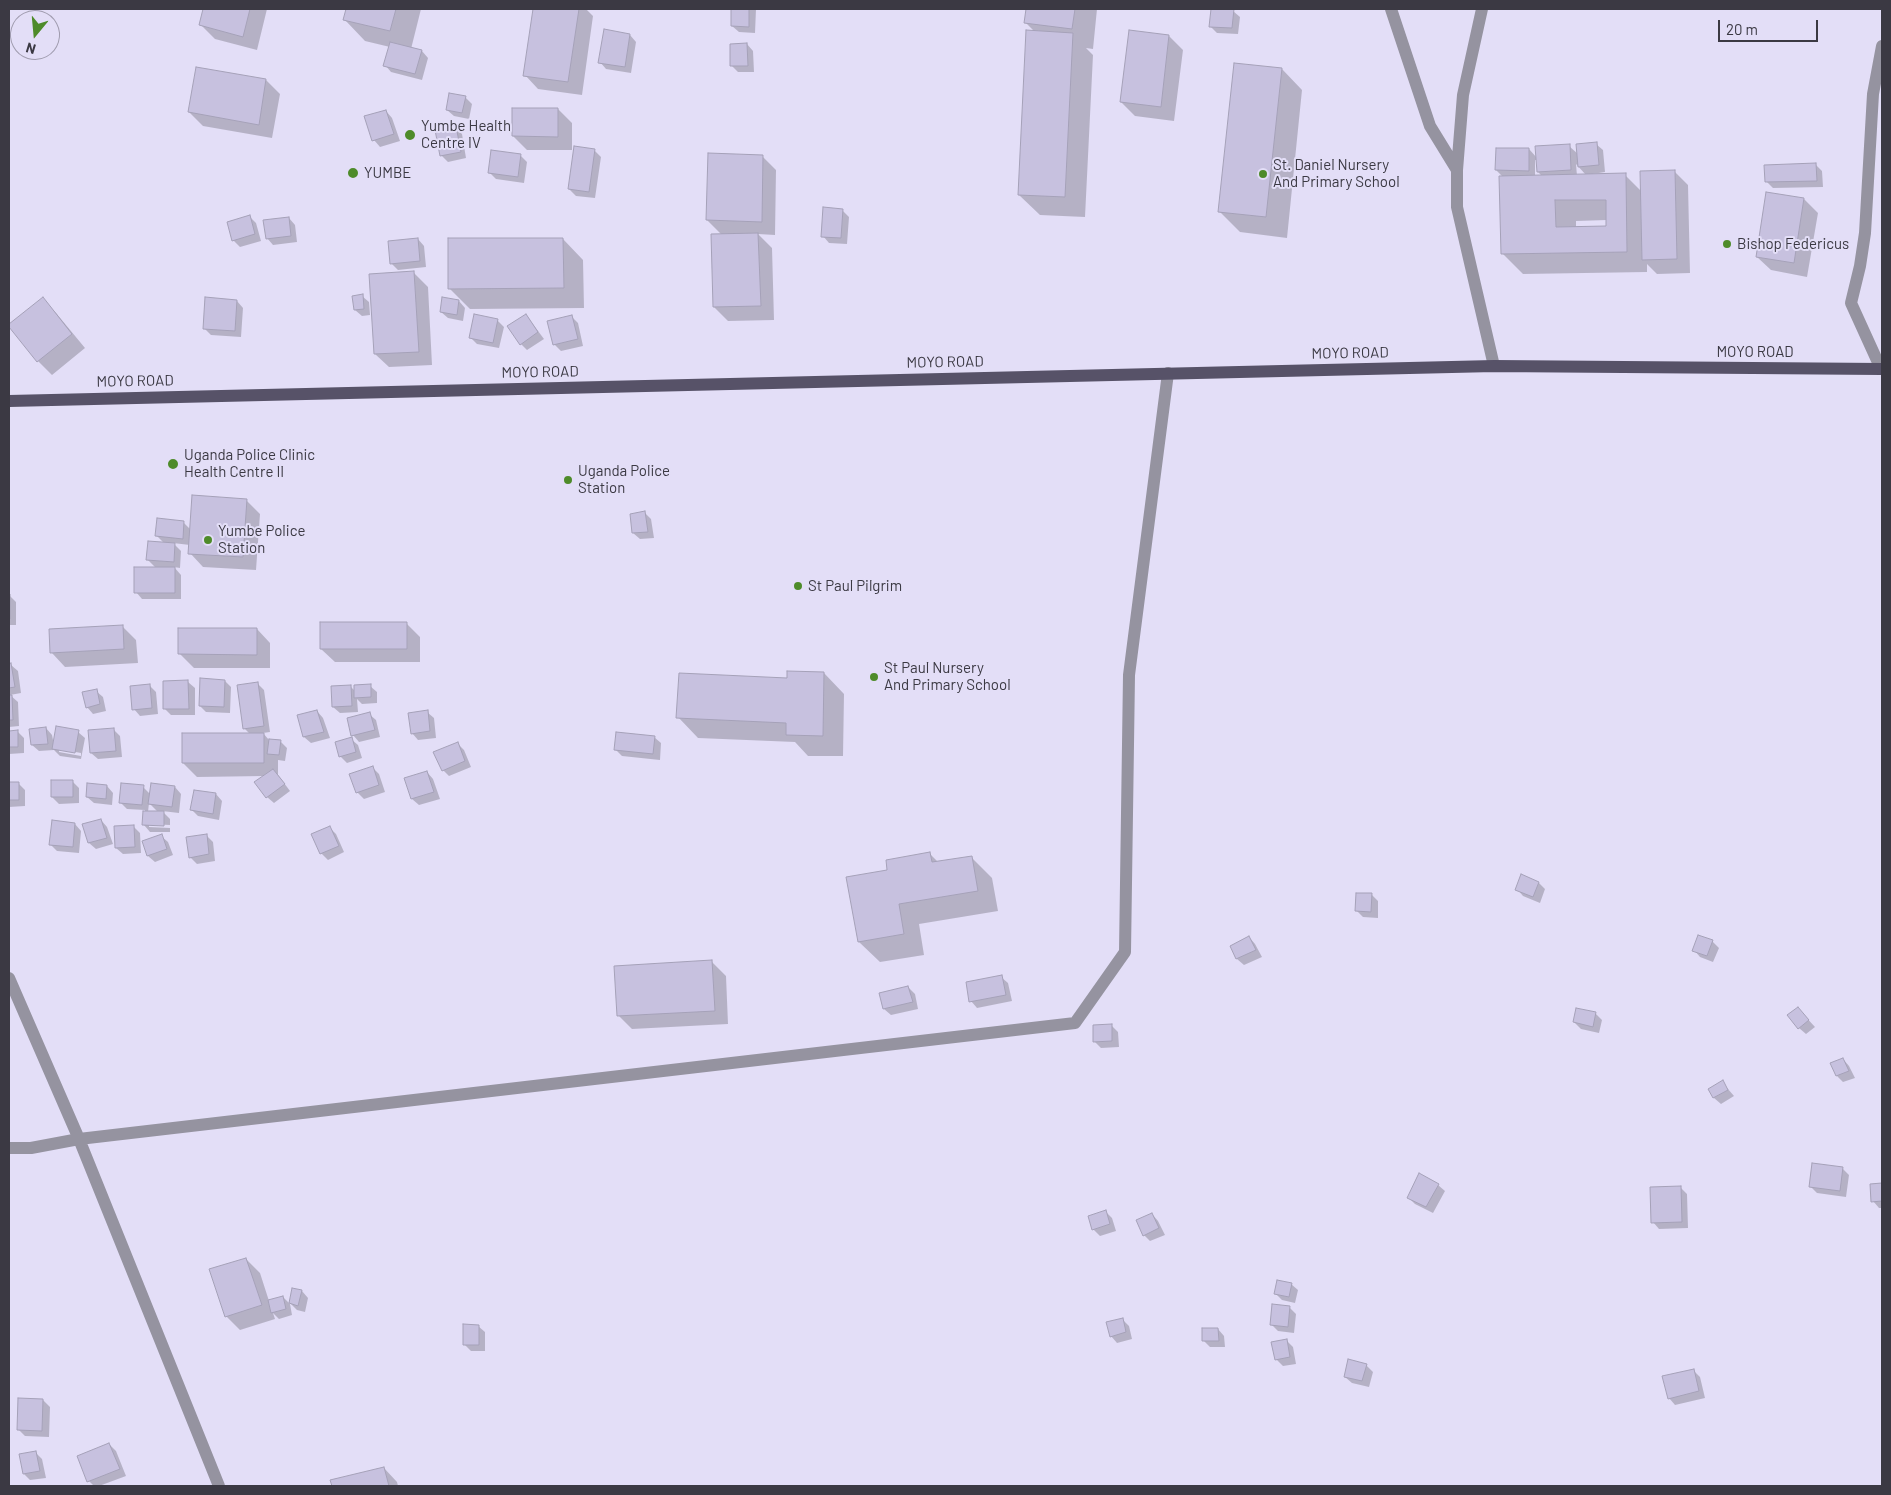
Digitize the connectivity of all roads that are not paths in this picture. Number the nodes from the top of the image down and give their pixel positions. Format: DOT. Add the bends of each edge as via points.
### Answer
graph roads {
  1 [pos="1391,9"];
  2 [pos="1482,9"];
  3 [pos="1882,46"];
  4 [pos="1457,170"];
  5 [pos="1494,366"];
  6 [pos="1881,369"];
  7 [pos="1168,373"];
  8 [pos="9,401"];
  9 [pos="9,978"];
  10 [pos="79,1140"];
  11 [pos="9,1148"];
  12 [pos="219,1486"];
  1 -- 4 [label="street" via="1430,126"];
  2 -- 4 [label="street" via="1463,95"];
  3 -- 6 [label="street" via="1873,94 1866,233 1851,303"];
  4 -- 5 [label="street" via="1457,207"];
  5 -- 6 [label="main road, MOYO ROAD"];
  5 -- 7 [label="main road, MOYO ROAD"];
  7 -- 8 [label="main road, MOYO ROAD"];
  7 -- 10 [label="street" via="1129,675 1125,952 1075,1022"];
  9 -- 10 [label="street"];
  10 -- 11 [label="street"];
  10 -- 12 [label="street"];
}
